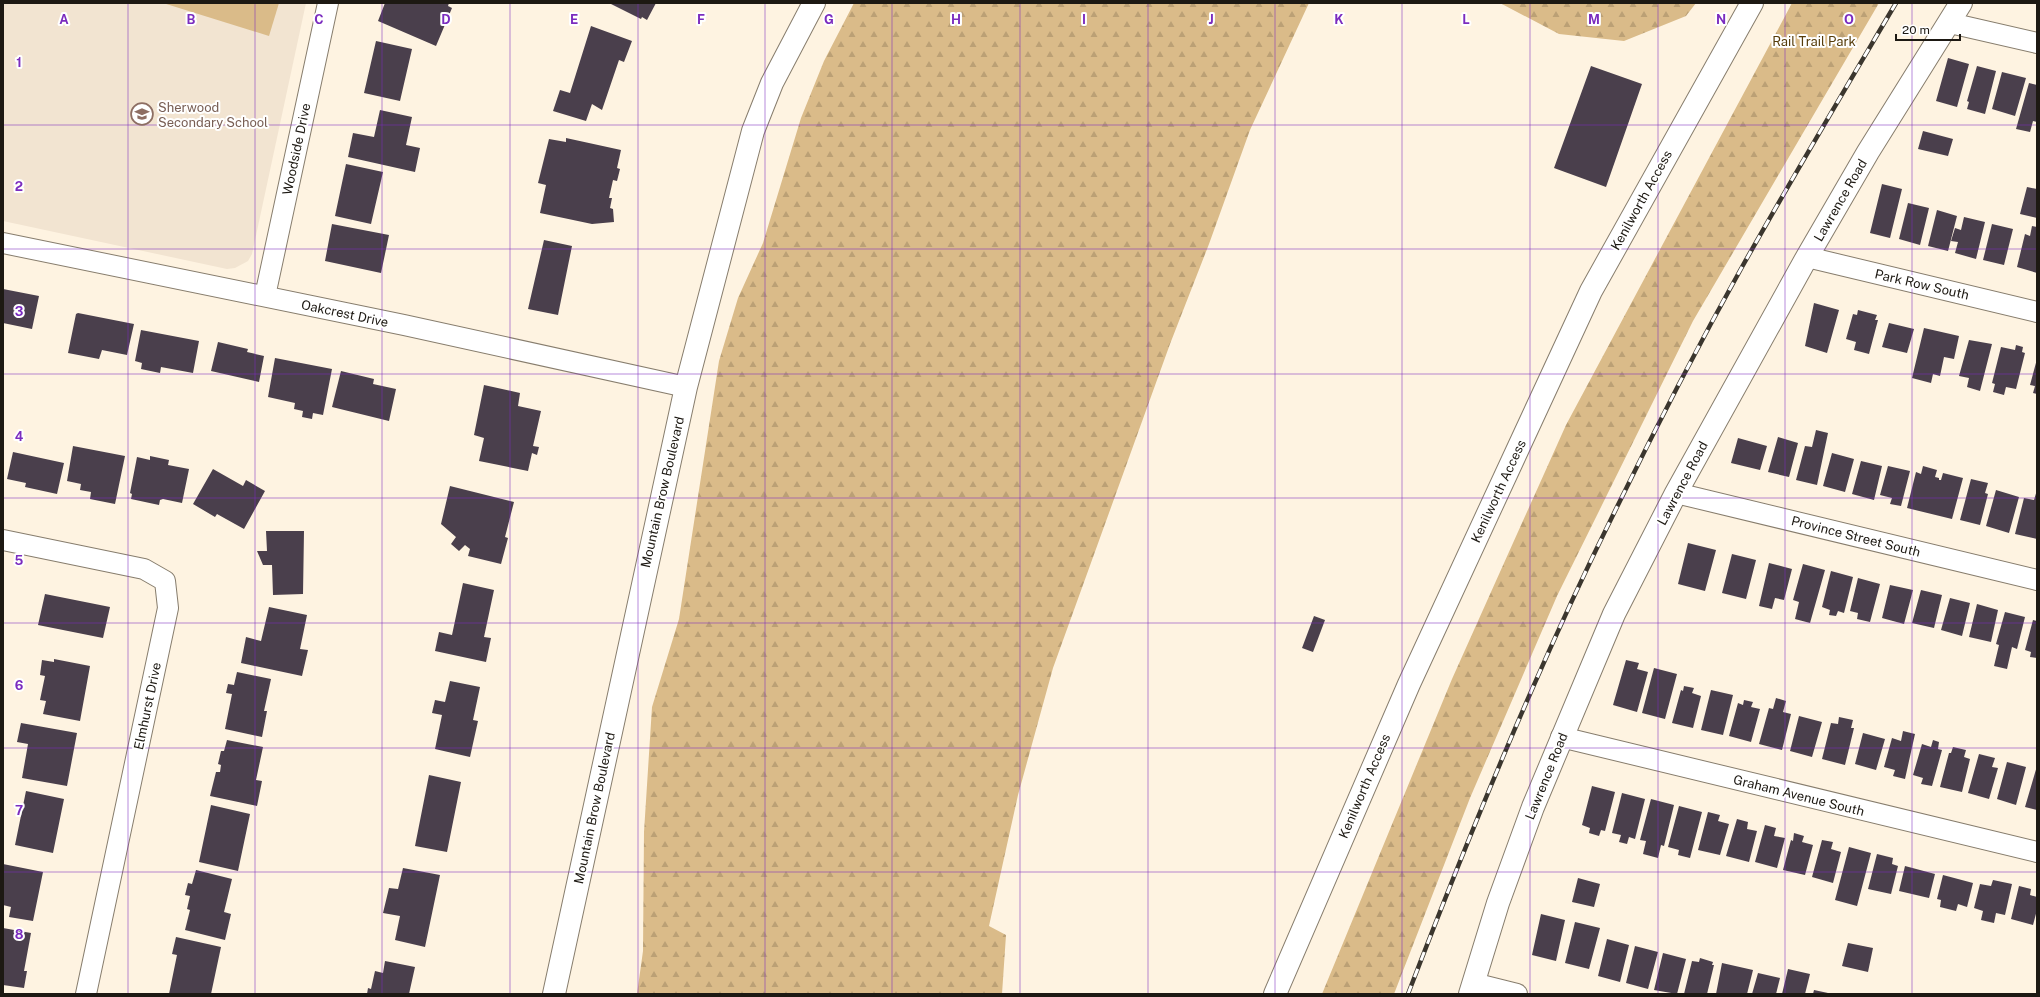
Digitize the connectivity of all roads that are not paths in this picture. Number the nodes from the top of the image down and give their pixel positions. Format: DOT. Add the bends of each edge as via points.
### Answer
graph roads {
  1 [pos="328,3"];
  2 [pos="814,3"];
  3 [pos="1752,3"];
  4 [pos="1961,3"];
  5 [pos="1950,23"];
  6 [pos="2037,43"];
  7 [pos="3,243"];
  8 [pos="1807,257"];
  9 [pos="265,296"];
  10 [pos="2037,312"];
  11 [pos="686,387"];
  12 [pos="1676,493"];
  13 [pos="3,540"];
  14 [pos="2037,580"];
  15 [pos="1561,737"];
  16 [pos="2037,852"];
  17 [pos="1471,989"];
  18 [pos="86,994"];
  19 [pos="554,994"];
  20 [pos="1275,994"];
  21 [pos="1517,994"];
  1 -- 9 [label="street, Woodside Drive"];
  2 -- 11 [label="main road, Mountain Brow Boulevard" via="772,83 753,131"];
  3 -- 20 [label="main road, Kenilworth Access" via="1591,291 1409,684"];
  4 -- 5 [label="main road, Lawrence Road"];
  5 -- 6 [label="street"];
  5 -- 8 [label="main road, Lawrence Road" via="1868,152"];
  7 -- 9 [label="street, Oakcrest Drive"];
  8 -- 10 [label="street, Park Row South"];
  8 -- 12 [label="main road, Lawrence Road"];
  9 -- 11 [label="street, Oakcrest Drive"];
  11 -- 19 [label="main road, Mountain Brow Boulevard"];
  12 -- 14 [label="street, Province Street South"];
  12 -- 15 [label="main road, Lawrence Road" via="1614,614"];
  13 -- 18 [label="street, Elmhurst Drive" via="144,569 165,582 168,608"];
  15 -- 16 [label="street, Graham Avenue South"];
  15 -- 17 [label="main road, Lawrence Road" via="1498,903"];
  17 -- 21 [label="street"];
}
